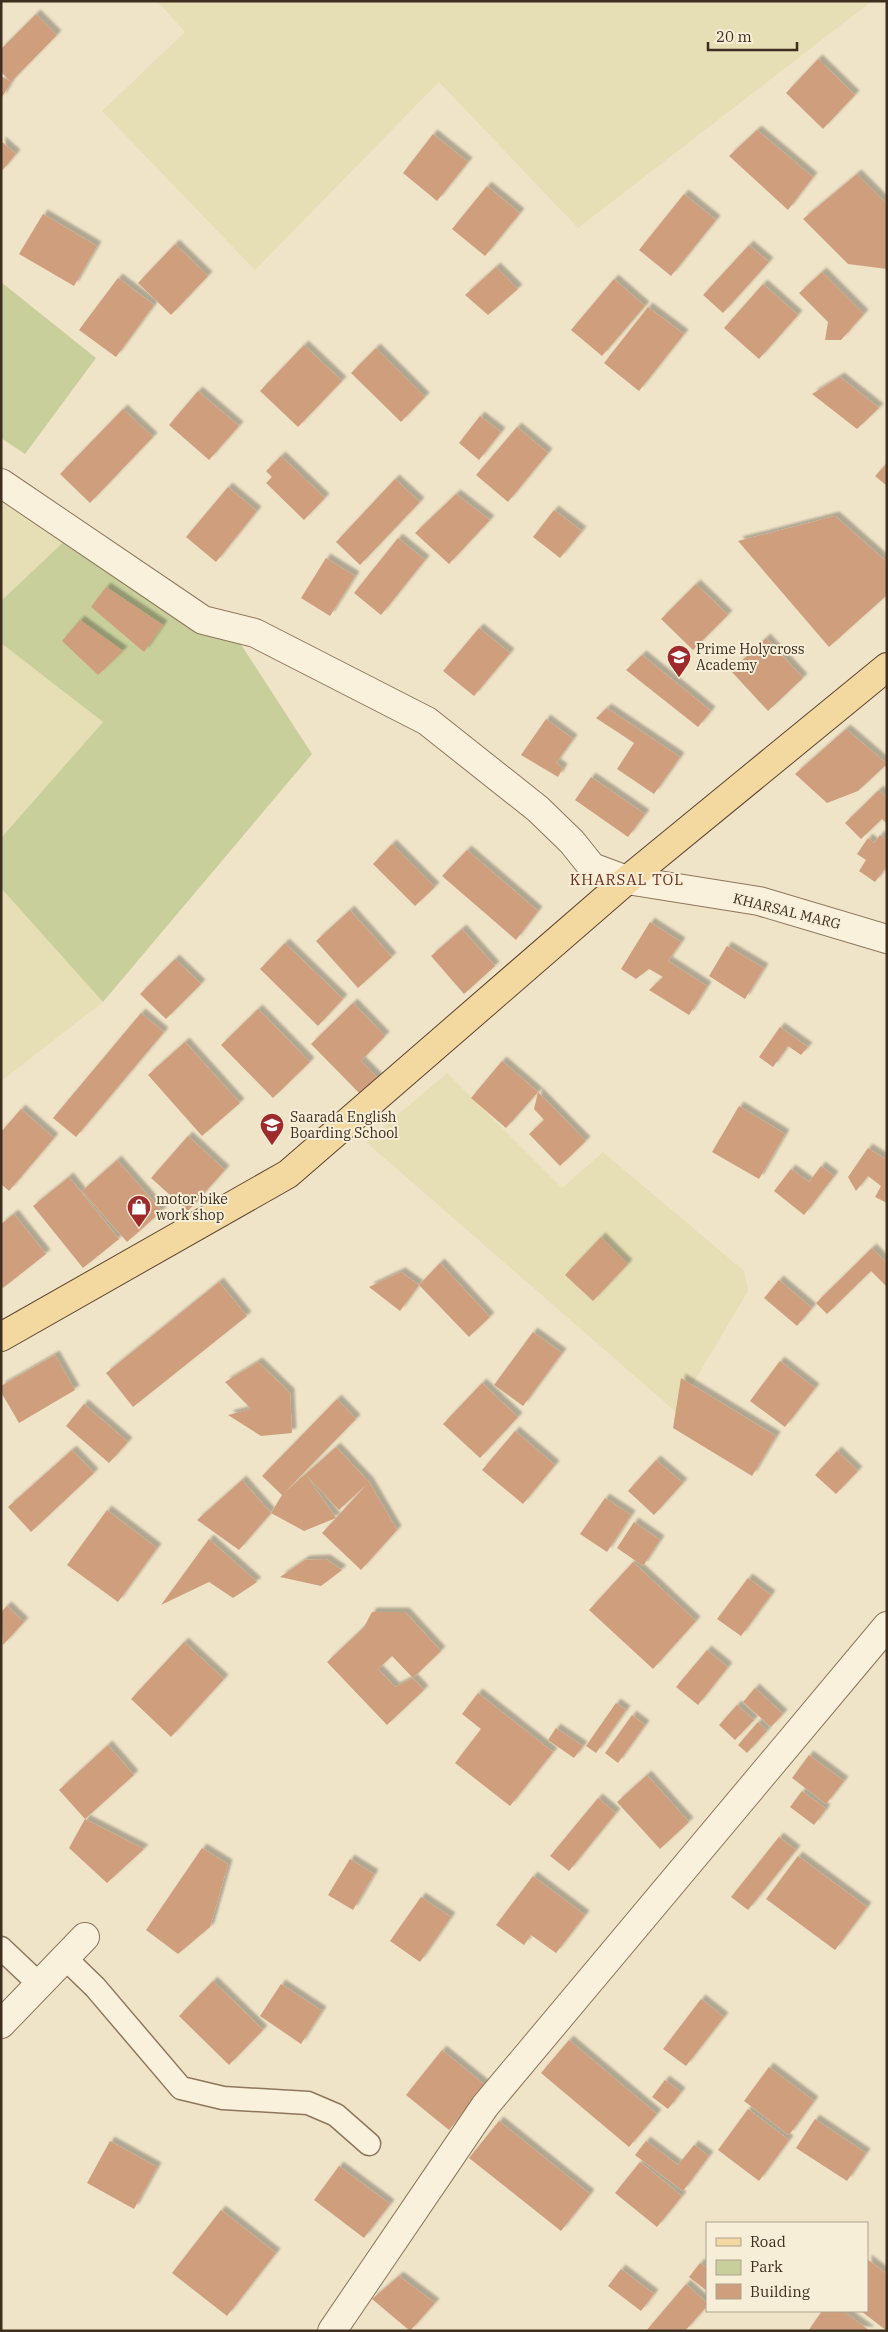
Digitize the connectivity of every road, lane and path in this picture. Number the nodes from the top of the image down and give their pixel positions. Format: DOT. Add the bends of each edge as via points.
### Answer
graph roads {
  1 [pos="1,483"];
  2 [pos="887,667"];
  3 [pos="627,880"];
  4 [pos="887,939"];
  5 [pos="1,1337"];
  6 [pos="887,1626"];
  7 [pos="85,1937"];
  8 [pos="1,1948"];
  9 [pos="65,1958"];
  10 [pos="39,1984"];
  11 [pos="1,2024"];
  12 [pos="369,2144"];
  13 [pos="332,2331"];
  1 -- 3 [label="street, KHARSAL MARG" via="203,620 255,633 426,721 538,809 592,867"];
  2 -- 3 [label="main road"];
  3 -- 4 [label="street, KHARSAL MARG" via="758,901"];
  3 -- 5 [label="main road" via="288,1174"];
  6 -- 13 [label="street" via="484,2106"];
  7 -- 9 [label="street"];
  8 -- 10 [label="street"];
  9 -- 10 [label="street"];
  9 -- 12 [label="street" via="95,1987 182,2088 223,2098 308,2103 336,2115"];
  10 -- 11 [label="street"];
}
